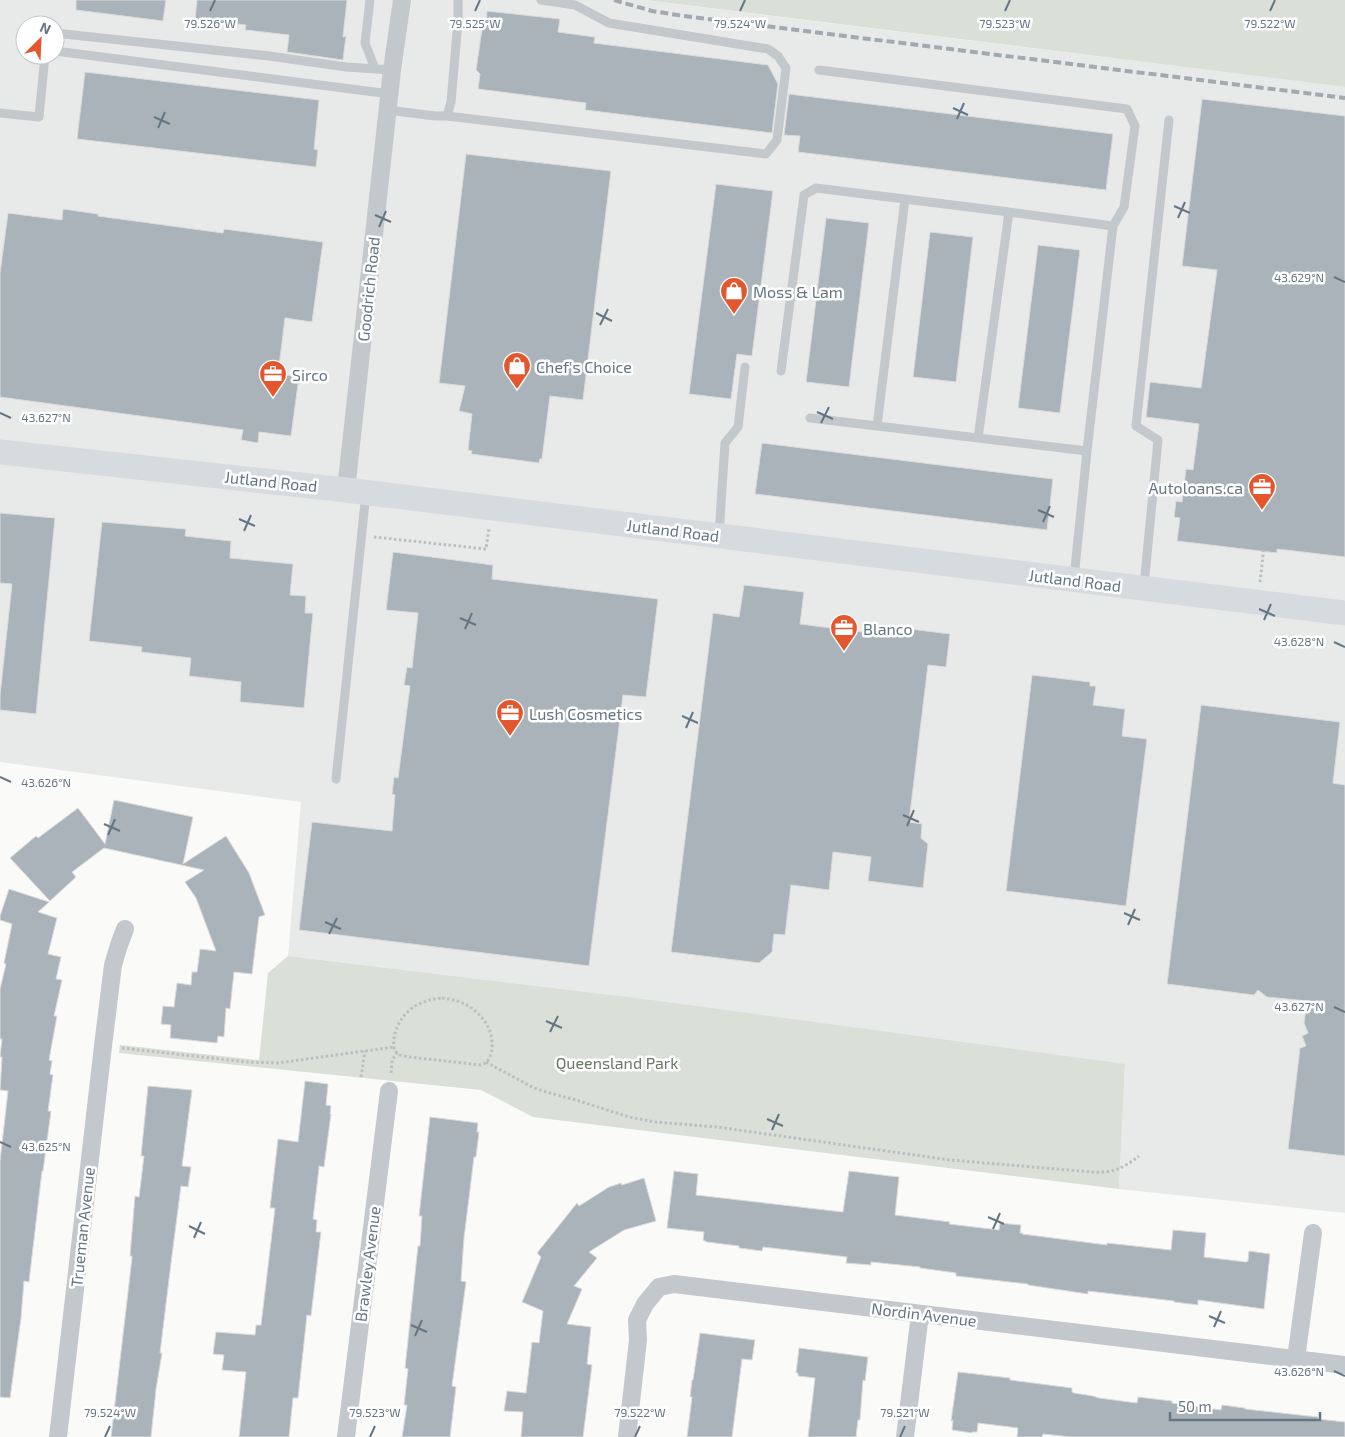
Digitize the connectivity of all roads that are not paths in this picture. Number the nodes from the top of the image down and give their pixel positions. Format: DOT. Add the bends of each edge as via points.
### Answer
graph roads {
  1 [pos="370,0"];
  2 [pos="402,0"];
  3 [pos="458,0"];
  4 [pos="541,0"];
  5 [pos="65,35"];
  6 [pos="65,53"];
  7 [pos="45,65"];
  8 [pos="384,69"];
  9 [pos="819,70"];
  10 [pos="389,102"];
  11 [pos="0,113"];
  12 [pos="447,116"];
  13 [pos="1169,120"];
  14 [pos="905,199"];
  15 [pos="1010,212"];
  16 [pos="1113,226"];
  17 [pos="745,367"];
  18 [pos="781,370"];
  19 [pos="810,418"];
  20 [pos="877,426"];
  21 [pos="978,438"];
  22 [pos="1087,451"];
  23 [pos="0,452"];
  24 [pos="356,491"];
  25 [pos="719,535"];
  26 [pos="1074,578"];
  27 [pos="1144,588"];
  28 [pos="1345,613"];
  29 [pos="336,779"];
  30 [pos="125,929"];
  31 [pos="389,1091"];
  32 [pos="1313,1233"];
  33 [pos="920,1314"];
  34 [pos="1296,1359"];
  35 [pos="1345,1365"];
  36 [pos="58,1437"];
  37 [pos="346,1437"];
  38 [pos="627,1437"];
  39 [pos="905,1437"];
  1 -- 8 [label="lane" via="365,43"];
  2 -- 8 [label="street, Goodrich Road"];
  3 -- 12 [label="lane" via="451,102"];
  4 -- 12 [label="lane" via="575,5 610,23 768,49 786,68 776,140 766,154"];
  5 -- 8 [label="lane"];
  6 -- 10 [label="lane"];
  7 -- 11 [label="lane" via="39,117"];
  8 -- 10 [label="street, Goodrich Road"];
  9 -- 16 [label="lane" via="1127,109 1136,126 1124,207"];
  10 -- 12 [label="lane" via="435,116"];
  10 -- 24 [label="street, Goodrich Road"];
  13 -- 27 [label="lane" via="1136,426 1158,440"];
  14 -- 15 [label="lane"];
  14 -- 18 [label="lane" via="816,188 804,196"];
  14 -- 20 [label="lane"];
  15 -- 16 [label="lane"];
  15 -- 21 [label="lane"];
  16 -- 22 [label="lane"];
  17 -- 25 [label="lane" via="738,426 725,443"];
  19 -- 20 [label="lane"];
  20 -- 21 [label="lane"];
  21 -- 22 [label="lane"];
  22 -- 26 [label="lane"];
  23 -- 24 [label="street, Jutland Road"];
  24 -- 25 [label="street, Jutland Road"];
  24 -- 29 [label="lane" via="362,536"];
  25 -- 26 [label="street, Jutland Road"];
  26 -- 27 [label="street, Jutland Road"];
  27 -- 28 [label="street, Jutland Road"];
  30 -- 36 [label="street, Trueman Avenue" via="113,965 102,1046"];
  31 -- 37 [label="street, Brawley Avenue"];
  32 -- 34 [label="street"];
  33 -- 34 [label="street, Nordin Avenue"];
  33 -- 38 [label="street, Nordin Avenue" via="674,1284 659,1287 637,1320 638,1340"];
  33 -- 39 [label="street"];
  34 -- 35 [label="street, Nordin Avenue"];
}
